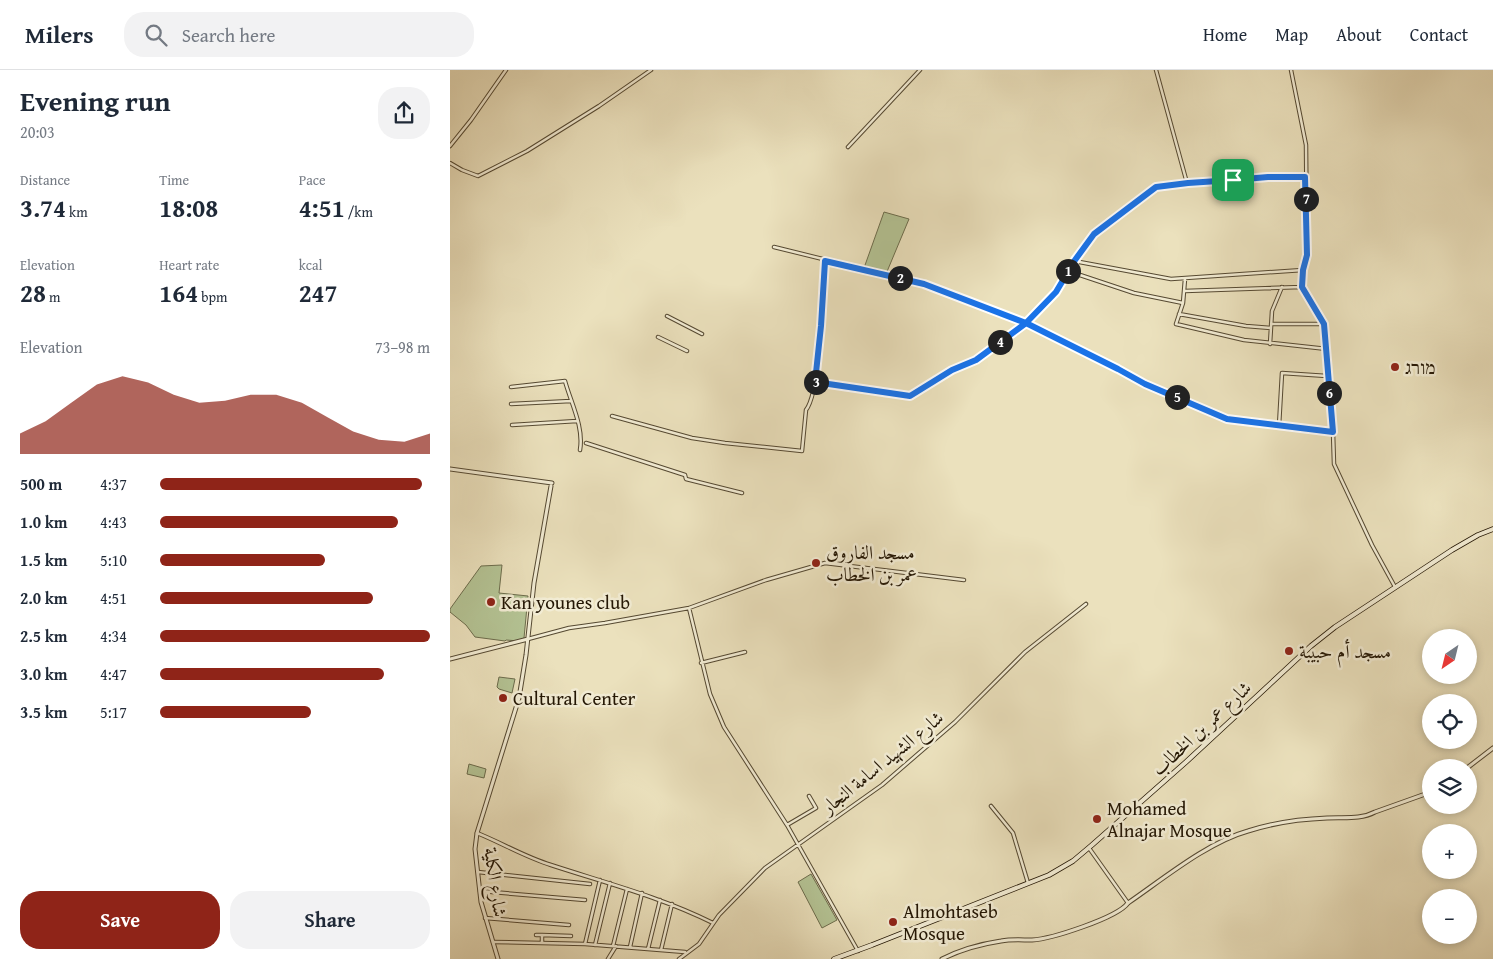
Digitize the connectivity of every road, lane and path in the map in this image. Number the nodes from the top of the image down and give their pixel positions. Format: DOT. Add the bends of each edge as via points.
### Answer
graph roads {
  1 [pos="506,70"];
  2 [pos="651,70"];
  3 [pos="920,70"];
  4 [pos="1156,70"];
  5 [pos="1291,70"];
  6 [pos="450,146"];
  7 [pos="848,147"];
  8 [pos="450,164"];
  9 [pos="1305,177"];
  10 [pos="1188,183"];
  11 [pos="774,247"];
  12 [pos="825,261"];
  13 [pos="1074,262"];
  14 [pos="1303,270"];
  15 [pos="1068,271"];
  16 [pos="1185,279"];
  17 [pos="1282,287"];
  18 [pos="1302,287"];
  19 [pos="1184,291"];
  20 [pos="1183,303"];
  21 [pos="1179,314"];
  22 [pos="667,316"];
  23 [pos="1026,323"];
  24 [pos="1271,324"];
  25 [pos="1324,324"];
  26 [pos="1271,328"];
  27 [pos="702,334"];
  28 [pos="658,337"];
  29 [pos="1270,344"];
  30 [pos="1327,349"];
  31 [pos="687,351"];
  32 [pos="1328,376"];
  33 [pos="815,382"];
  34 [pos="510,387"];
  35 [pos="571,401"];
  36 [pos="511,404"];
  37 [pos="612,416"];
  38 [pos="577,421"];
  39 [pos="512,425"];
  40 [pos="1279,426"];
  41 [pos="1333,432"];
  42 [pos="586,443"];
  43 [pos="580,450"];
  44 [pos="450,469"];
  45 [pos="742,493"];
  46 [pos="1493,529"];
  47 [pos="964,580"];
  48 [pos="1395,587"];
  49 [pos="1086,604"];
  50 [pos="689,608"];
  51 [pos="528,639"];
  52 [pos="745,652"];
  53 [pos="450,659"];
  54 [pos="701,663"];
  55 [pos="1493,748"];
  56 [pos="1477,760"];
  57 [pos="1422,795"];
  58 [pos="809,796"];
  59 [pos="991,806"];
  60 [pos="786,825"];
  61 [pos="477,833"];
  62 [pos="797,844"];
  63 [pos="1089,848"];
  64 [pos="478,872"];
  65 [pos="600,880"];
  66 [pos="610,883"];
  67 [pos="1028,883"];
  68 [pos="590,884"];
  69 [pos="628,888"];
  70 [pos="480,890"];
  71 [pos="642,893"];
  72 [pos="585,900"];
  73 [pos="660,900"];
  74 [pos="1128,903"];
  75 [pos="672,904"];
  76 [pos="486,918"];
  77 [pos="714,923"];
  78 [pos="569,925"];
  79 [pos="536,935"];
  80 [pos="542,935"];
  81 [pos="571,936"];
  82 [pos="493,942"];
  83 [pos="542,943"];
  84 [pos="585,944"];
  85 [pos="596,945"];
  86 [pos="615,946"];
  87 [pos="630,947"];
  88 [pos="648,949"];
  89 [pos="660,950"];
  90 [pos="858,951"];
  91 [pos="687,952"];
  92 [pos="498,959"];
  93 [pos="608,959"];
  94 [pos="678,959"];
  95 [pos="834,959"];
  96 [pos="942,959"];
  1 -- 6 [label="street"];
  2 -- 8 [label="street" via="527,151 478,176"];
  3 -- 7 [label="street"];
  4 -- 10 [label="street"];
  5 -- 9 [label="street" via="1306,145"];
  9 -- 10 [label="street"];
  9 -- 14 [label="street" via="1307,255"];
  10 -- 13 [label="street" via="1156,187 1094,234"];
  11 -- 12 [label="street"];
  12 -- 23 [label="street" via="924,284"];
  12 -- 33 [label="street"];
  13 -- 15 [label="street"];
  13 -- 16 [label="street"];
  14 -- 16 [label="street"];
  14 -- 18 [label="street"];
  15 -- 20 [label="street" via="1134,293"];
  15 -- 23 [label="street" via="1056,292"];
  16 -- 19 [label="street"];
  17 -- 18 [label="street"];
  17 -- 19 [label="street"];
  17 -- 24 [label="street" via="1272,311"];
  18 -- 25 [label="street"];
  19 -- 20 [label="street"];
  20 -- 21 [label="street"];
  21 -- 26 [label="street"];
  21 -- 29 [label="street" via="1176,324"];
  22 -- 27 [label="street"];
  23 -- 33 [label="street" via="976,360 952,370 910,396"];
  23 -- 40 [label="street" via="1145,384 1227,419"];
  24 -- 25 [label="street"];
  24 -- 26 [label="street"];
  25 -- 30 [label="street"];
  26 -- 29 [label="street"];
  28 -- 31 [label="street"];
  29 -- 30 [label="street"];
  30 -- 32 [label="street"];
  32 -- 40 [label="street" via="1282,372"];
  32 -- 41 [label="street"];
  33 -- 37 [label="street" via="806,410 802,451 692,438"];
  34 -- 35 [label="street" via="565,381"];
  35 -- 36 [label="street"];
  35 -- 38 [label="street"];
  38 -- 39 [label="street"];
  38 -- 43 [label="street" via="582,439"];
  40 -- 41 [label="street"];
  41 -- 48 [label="street" via="1334,464"];
  42 -- 45 [label="street" via="685,475 686,479"];
  44 -- 51 [label="street, شارع الكلية" via="551,484"];
  46 -- 48 [label="main road, شارع عمر بن الخطاب" via="1464,542"];
  47 -- 50 [label="street" via="825,563"];
  48 -- 63 [label="main road, شارع عمر بن الخطاب" via="1311,646"];
  49 -- 62 [label="street, شارع الشهيد اسامة النجار" via="1025,652 955,722 882,785"];
  50 -- 51 [label="street" via="569,628"];
  50 -- 54 [label="street"];
  51 -- 53 [label="street"];
  51 -- 61 [label="street, شارع الكلية" via="520,698"];
  52 -- 54 [label="street"];
  54 -- 60 [label="street" via="724,726"];
  55 -- 56 [label="street"];
  57 -- 74 [label="street" via="1367,816 1283,823 1247,831 1212,847"];
  58 -- 60 [label="street" via="816,808"];
  59 -- 67 [label="street" via="1013,834"];
  60 -- 62 [label="street"];
  61 -- 64 [label="street, شارع الكلية"];
  61 -- 65 [label="street" via="549,865"];
  62 -- 77 [label="street, شارع الشهيد اسامة النجار" via="765,868"];
  62 -- 90 [label="street"];
  63 -- 67 [label="main road, شارع عمر بن الخطاب" via="1064,866"];
  63 -- 74 [label="street"];
  64 -- 68 [label="street"];
  64 -- 70 [label="street, شارع الكلية"];
  65 -- 66 [label="street"];
  65 -- 84 [label="street"];
  66 -- 69 [label="street"];
  66 -- 85 [label="street"];
  67 -- 90 [label="main road, شارع عمر بن الخطاب"];
  69 -- 71 [label="street"];
  69 -- 86 [label="street"];
  70 -- 72 [label="street"];
  70 -- 76 [label="street, شارع الكلية"];
  71 -- 73 [label="street"];
  71 -- 87 [label="street"];
  73 -- 75 [label="street"];
  73 -- 88 [label="street"];
  74 -- 96 [label="street" via="1103,920 1064,932 1033,940 994,942"];
  75 -- 77 [label="street"];
  75 -- 89 [label="street"];
  76 -- 78 [label="street"];
  76 -- 82 [label="street, شارع الكلية"];
  77 -- 91 [label="street, شارع الشهيد اسامة النجار" via="699,944"];
  79 -- 80 [label="street"];
  80 -- 81 [label="street"];
  80 -- 83 [label="street"];
  82 -- 83 [label="street"];
  82 -- 92 [label="street, شارع الكلية"];
  83 -- 84 [label="street"];
  84 -- 85 [label="street"];
  85 -- 86 [label="street"];
  86 -- 87 [label="street"];
  86 -- 93 [label="street"];
  87 -- 88 [label="street"];
  88 -- 89 [label="street"];
  89 -- 91 [label="street"];
  90 -- 95 [label="main road, شارع عمر بن الخطاب"];
  91 -- 94 [label="street"];
}
